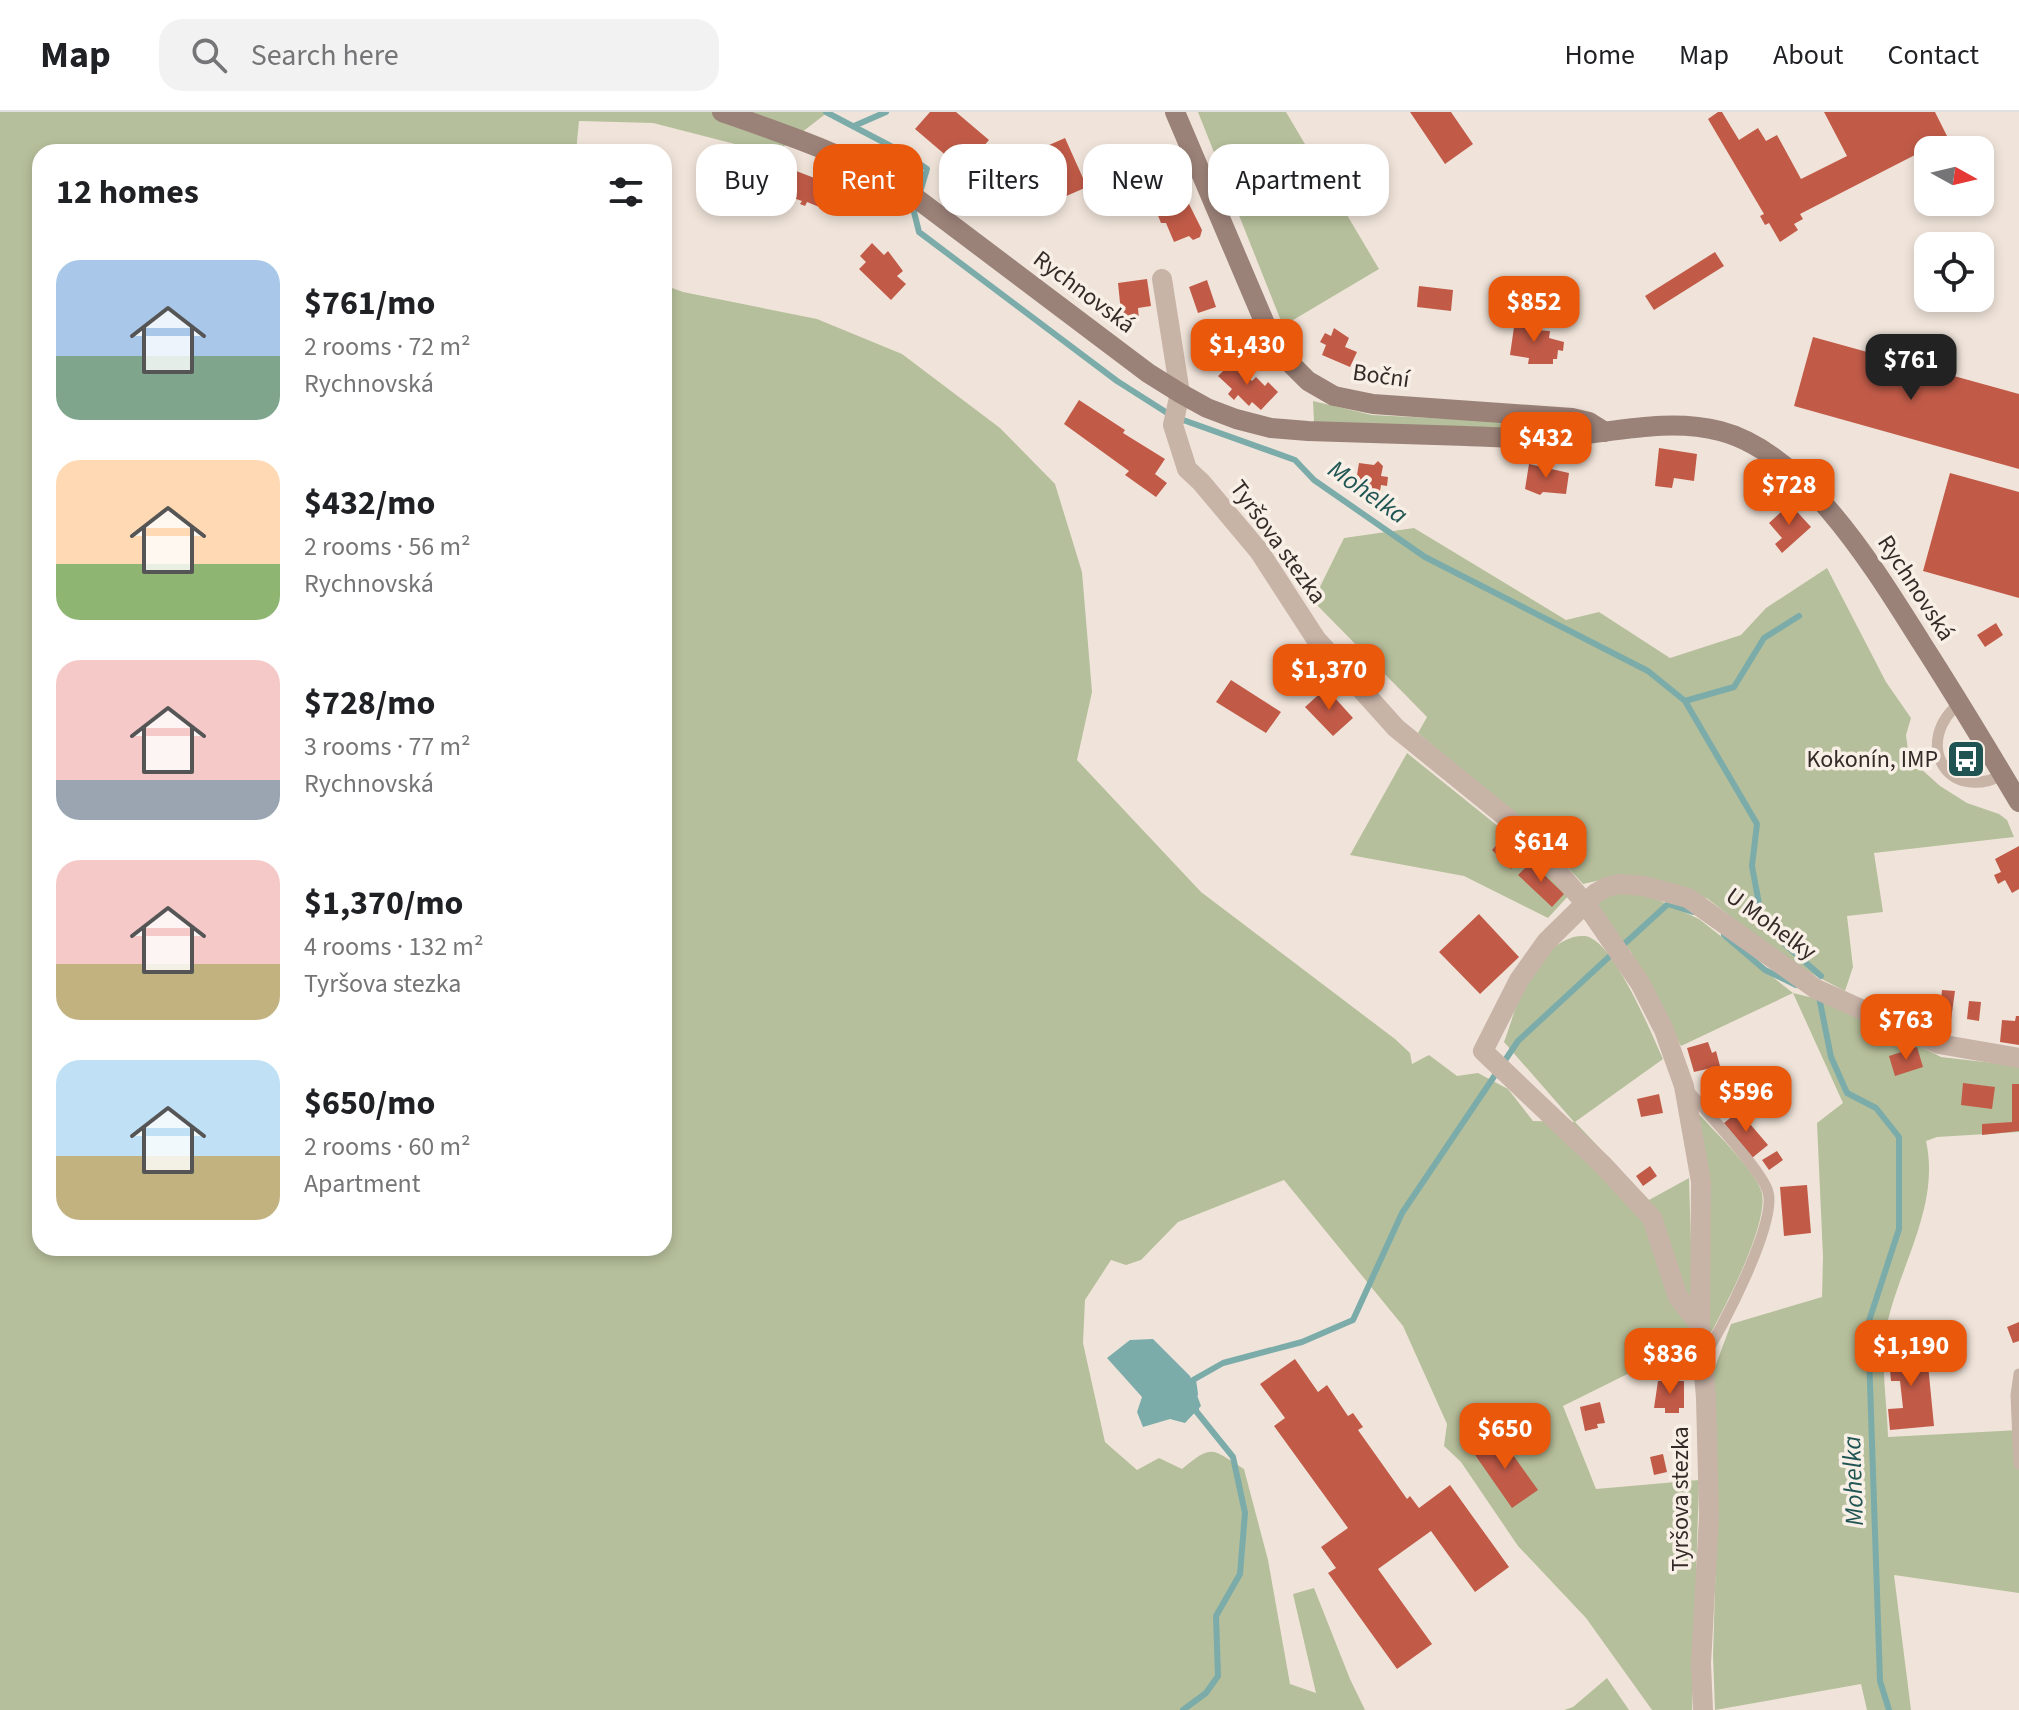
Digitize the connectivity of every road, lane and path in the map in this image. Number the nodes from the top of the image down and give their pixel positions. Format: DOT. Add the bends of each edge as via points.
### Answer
graph roads {
  1 [pos="722,112"];
  2 [pos="1175,112"];
  3 [pos="1162,279"];
  4 [pos="1176,408"];
  5 [pos="1605,432"];
  6 [pos="1960,703"];
  7 [pos="2003,775"];
  8 [pos="2019,802"];
  9 [pos="1585,903"];
  10 [pos="2019,1058"];
  11 [pos="1684,1086"];
  12 [pos="1700,1325"];
  13 [pos="1702,1358"];
  14 [pos="2019,1374"];
  15 [pos="2019,1464"];
  16 [pos="1703,1710"];
  1 -- 4 [label="street, Rychnovská" via="869,169 904,189 1148,373"];
  2 -- 5 [label="street, Boční" via="1266,326 1308,381 1334,396 1373,404 1572,418"];
  3 -- 4 [label="street, Tyršova stezka"];
  4 -- 5 [label="street, Rychnovská" via="1207,408 1271,428 1542,438"];
  4 -- 9 [label="street, Tyršova stezka" via="1187,469 1259,551 1316,639 1396,728 1523,831"];
  5 -- 6 [label="street, Rychnovská" via="1704,428 1738,437 1774,459 1853,539"];
  6 -- 7 [label="street, Rychnovská"];
  6 -- 7 [label="lane" via="1944,720 1937,741 1940,761 1954,778 1972,783"];
  7 -- 8 [label="street, Rychnovská"];
  9 -- 10 [label="street, U Mohelky" via="1619,884 1688,898 1816,989 1939,1044"];
  9 -- 11 [label="street, Tyršova stezka" via="1640,983"];
  9 -- 12 [label="street, U Mohelky" via="1546,942 1519,980 1483,1051 1652,1218 1678,1297"];
  11 -- 12 [label="street, Tyršova stezka" via="1701,1182"];
  11 -- 13 [label="lane" via="1763,1181 1769,1202 1765,1229 1745,1277"];
  12 -- 13 [label="street, Tyršova stezka"];
  13 -- 16 [label="street, Tyršova stezka" via="1709,1516"];
  14 -- 15 [label="lane"];
}
